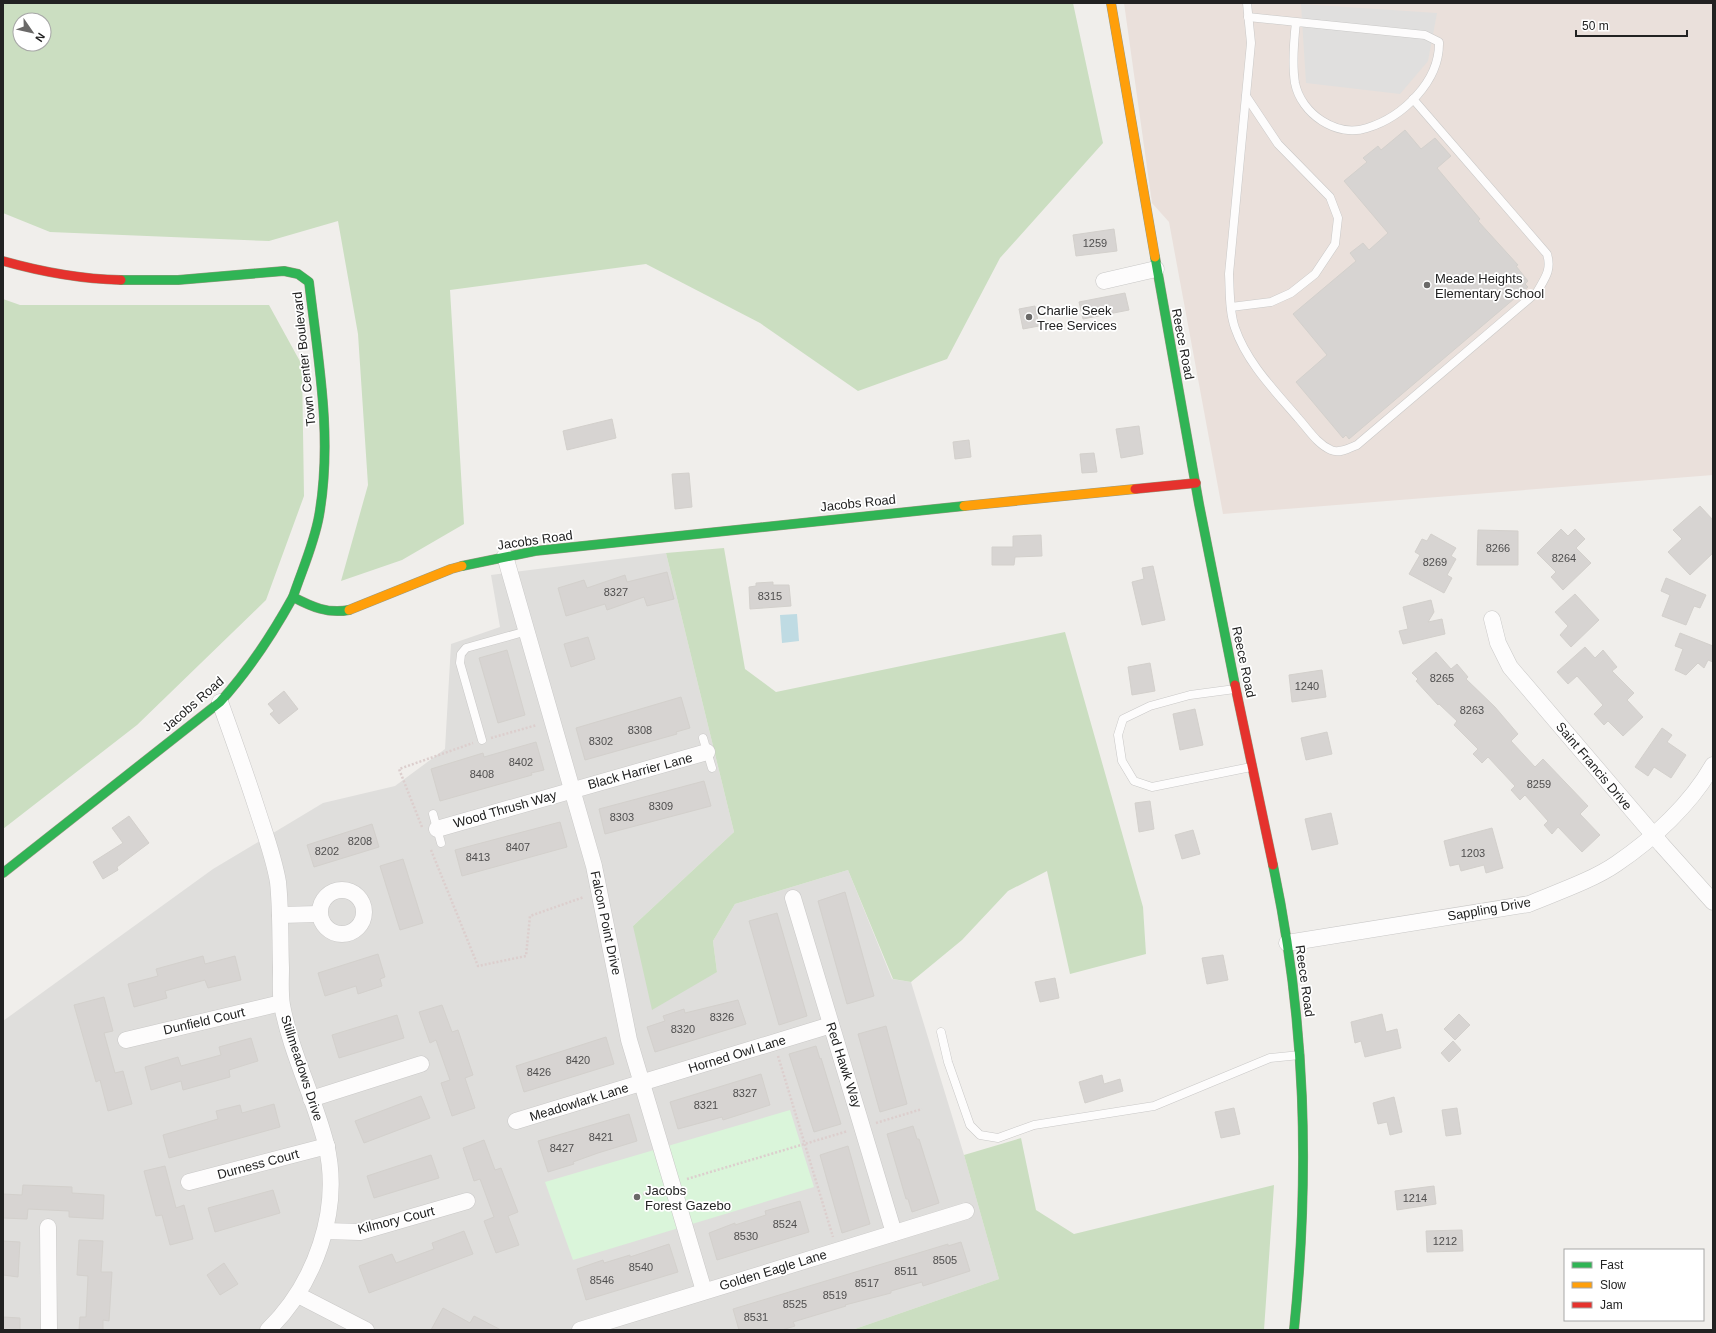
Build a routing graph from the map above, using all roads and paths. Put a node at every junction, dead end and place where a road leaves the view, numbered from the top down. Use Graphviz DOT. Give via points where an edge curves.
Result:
graph roads {
  1 [pos="1111,3"];
  2 [pos="1247,3"];
  3 [pos="1248,17"];
  4 [pos="1296,22"];
  5 [pos="1246,96"];
  6 [pos="1412,100"];
  7 [pos="3,261"];
  8 [pos="1156,269"];
  9 [pos="1104,281"];
  10 [pos="1231,307"];
  11 [pos="1196,483"];
  12 [pos="505,556"];
  13 [pos="293,597"];
  14 [pos="1492,619"];
  15 [pos="527,631"];
  16 [pos="1236,688"];
  17 [pos="220,702"];
  18 [pos="537,725"];
  19 [pos="482,740"];
  20 [pos="705,745"];
  21 [pos="1713,765"];
  22 [pos="1252,767"];
  23 [pos="712,768"];
  24 [pos="573,789"];
  25 [pos="434,830"];
  26 [pos="1653,835"];
  27 [pos="431,849"];
  28 [pos="3,873"];
  29 [pos="584,898"];
  30 [pos="793,898"];
  31 [pos="1713,902"];
  32 [pos="320,914"];
  33 [pos="280,915"];
  34 [pos="1287,943"];
  35 [pos="281,1003"];
  36 [pos="831,1025"];
  37 [pos="941,1032"];
  38 [pos="126,1040"];
  39 [pos="777,1052"];
  40 [pos="1301,1055"];
  41 [pos="421,1064"];
  42 [pos="642,1083"];
  43 [pos="311,1099"];
  44 [pos="922,1109"];
  45 [pos="516,1121"];
  46 [pos="870,1125"];
  47 [pos="849,1131"];
  48 [pos="805,1144"];
  49 [pos="327,1146"];
  50 [pos="688,1179"];
  51 [pos="189,1182"];
  52 [pos="658,1190"];
  53 [pos="643,1194"];
  54 [pos="467,1201"];
  55 [pos="966,1211"];
  56 [pos="48,1227"];
  57 [pos="325,1231"];
  58 [pos="894,1233"];
  59 [pos="834,1243"];
  60 [pos="704,1291"];
  61 [pos="298,1295"];
  62 [pos="49,1330"];
  63 [pos="268,1330"];
  64 [pos="366,1330"];
  65 [pos="580,1330"];
  66 [pos="1294,1330"];
  1 -- 8 [label="street, Reece Road"];
  2 -- 3 [label="lane"];
  3 -- 4 [label="lane"];
  3 -- 5 [label="lane" via="1251,42"];
  4 -- 6 [label="lane" via="1295,83 1303,104 1319,119 1343,130 1366,128 1390,117"];
  4 -- 6 [label="lane" via="1425,35 1438,42 1439,54 1431,78"];
  5 -- 10 [label="lane" via="1229,274"];
  5 -- 10 [label="lane" via="1278,144 1330,197 1338,218 1335,244 1315,274 1291,293 1271,302"];
  6 -- 10 [label="lane" via="1547,254 1550,264 1537,292 1357,444 1346,450 1332,451 1320,443 1266,381 1248,355 1235,328"];
  7 -- 13 [label="street, Town Center Boulevard" via="65,274 122,281 177,281 284,272 295,272 304,276 309,282 324,417 325,458 316,528"];
  8 -- 9 [label="street"];
  8 -- 11 [label="street, Reece Road"];
  11 -- 12 [label="street, Jacobs Road" via="736,528"];
  11 -- 16 [label="street, Reece Road"];
  12 -- 13 [label="street, Jacobs Road" via="451,569 339,613 322,611"];
  12 -- 15 [label="street, Falcon Point Drive"];
  13 -- 17 [label="street, Jacobs Road" via="265,645"];
  14 -- 26 [label="street, Saint Francis Drive" via="1498,643 1510,667"];
  15 -- 19 [label="lane" via="466,648 461,654 460,663"];
  15 -- 24 [label="street, Falcon Point Drive"];
  16 -- 22 [label="street, Reece Road"];
  16 -- 22 [label="lane" via="1190,695 1150,706 1123,719 1118,735 1122,761 1134,781 1152,787"];
  17 -- 28 [label="street, Jacobs Road"];
  17 -- 33 [label="street, Stillmeadows Drive" via="270,848 277,881"];
  18 -- 19 [label="path"];
  19 -- 25 [label="path" via="399,769"];
  20 -- 23 [label="lane"];
  20 -- 24 [label="street, Black Harrier Lane"];
  21 -- 26 [label="street, Sappling Drive" via="1692,795"];
  22 -- 34 [label="street, Reece Road"];
  24 -- 25 [label="street, Wood Thrush Way"];
  24 -- 42 [label="street, Falcon Point Drive" via="594,866 629,1040"];
  26 -- 31 [label="street, Saint Francis Drive"];
  26 -- 34 [label="street, Sappling Drive" via="1615,865 1530,904"];
  27 -- 29 [label="path" via="478,966 526,956 530,916"];
  30 -- 36 [label="street, Red Hawk Way"];
  32 -- 33 [label="street"];
  33 -- 35 [label="street, Stillmeadows Drive"];
  34 -- 40 [label="street, Reece Road" via="1296,996"];
  35 -- 38 [label="street, Dunfield Court"];
  35 -- 43 [label="street, Stillmeadows Drive" via="290,1040"];
  36 -- 42 [label="street, Horned Owl Lane"];
  36 -- 58 [label="street, Red Hawk Way"];
  37 -- 40 [label="lane" via="948,1062 970,1124 980,1135 998,1138 1034,1125 1154,1106 1270,1058"];
  39 -- 48 [label="path"];
  40 -- 66 [label="street, Reece Road" via="1306,1138 1305,1204"];
  41 -- 43 [label="street"];
  42 -- 45 [label="street, Meadowlark Lane"];
  42 -- 60 [label="street, Falcon Point Drive"];
  43 -- 49 [label="street, Stillmeadows Drive"];
  44 -- 46 [label="path"];
  47 -- 48 [label="path"];
  48 -- 50 [label="path"];
  48 -- 59 [label="path"];
  49 -- 51 [label="street, Durness Court"];
  49 -- 57 [label="street, Stillmeadows Drive" via="330,1175"];
  52 -- 53 [label="path"];
  54 -- 57 [label="street, Kilmory Court" via="360,1232"];
  55 -- 58 [label="street, Golden Eagle Lane"];
  56 -- 62 [label="street"];
  57 -- 61 [label="street, Stillmeadows Drive" via="319,1251"];
  58 -- 60 [label="street, Golden Eagle Lane"];
  60 -- 65 [label="street, Golden Eagle Lane"];
  61 -- 63 [label="street, Stillmeadows Drive"];
  61 -- 64 [label="street"];
}
